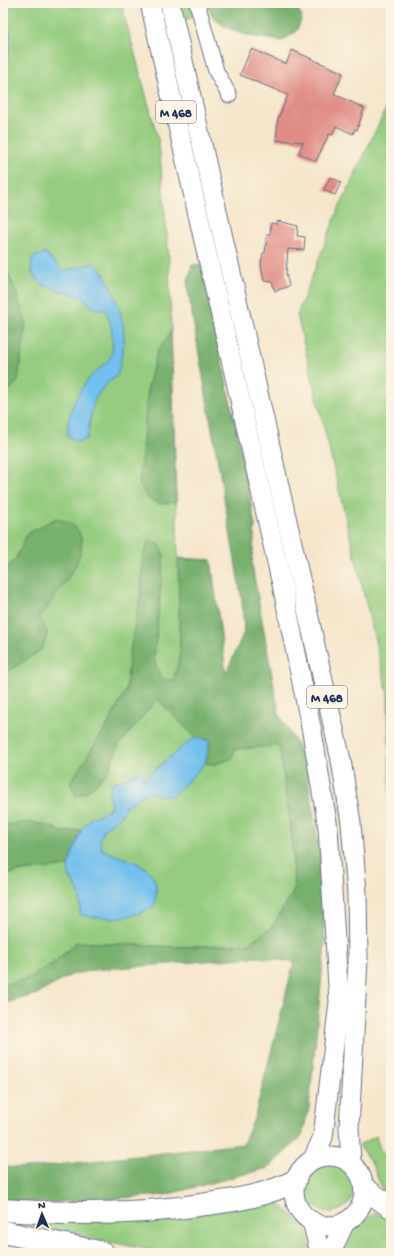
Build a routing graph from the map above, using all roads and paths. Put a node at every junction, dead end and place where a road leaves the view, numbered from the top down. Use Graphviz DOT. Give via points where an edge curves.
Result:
graph roads {
  1 [pos="150,3"];
  2 [pos="170,3"];
  3 [pos="197,3"];
  4 [pos="229,96"];
  5 [pos="313,1159"];
  6 [pos="352,1162"];
  7 [pos="295,1181"];
  8 [pos="365,1189"];
  9 [pos="391,1207"];
  10 [pos="3,1210"];
  11 [pos="312,1222"];
  12 [pos="345,1222"];
  13 [pos="3,1232"];
  14 [pos="103,1253"];
  15 [pos="320,1253"];
  16 [pos="333,1253"];
  1 -- 5 [label="main road, M 468" via="284,596 312,732 328,828 339,1002 323,1137"];
  2 -- 6 [label="main road, M 468" via="341,760 352,823 358,959 349,1129"];
  3 -- 4 [label="street" via="216,71"];
  5 -- 6 [label="main road" via="326,1155"];
  5 -- 7 [label="main road" via="302,1168"];
  6 -- 8 [label="main road" via="359,1170"];
  7 -- 10 [label="highway" via="261,1194 172,1210 80,1214"];
  7 -- 11 [label="main road" via="294,1197 305,1217"];
  8 -- 9 [label="highway"];
  8 -- 12 [label="main road" via="360,1208"];
  11 -- 12 [label="main road" via="334,1226"];
  11 -- 15 [label="main road"];
  12 -- 16 [label="main road"];
  13 -- 14 [label="highway"];
}
